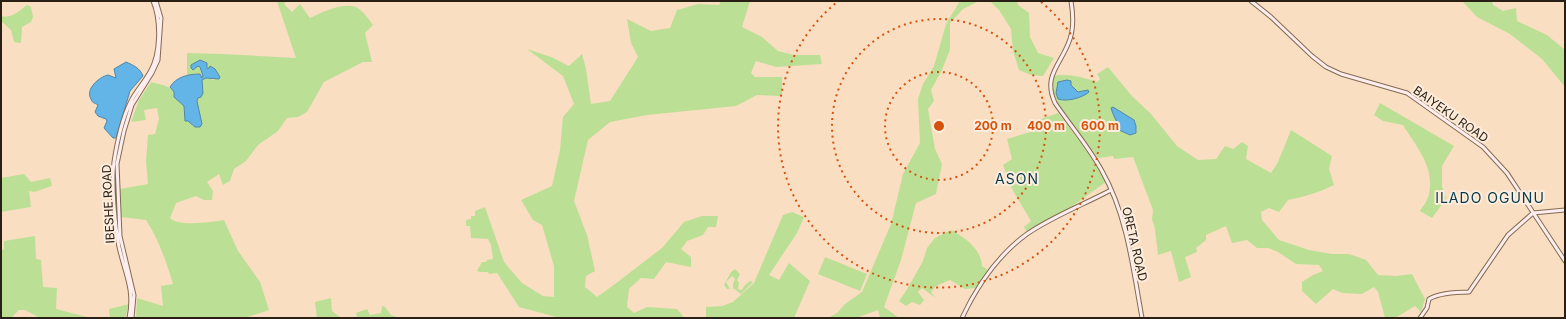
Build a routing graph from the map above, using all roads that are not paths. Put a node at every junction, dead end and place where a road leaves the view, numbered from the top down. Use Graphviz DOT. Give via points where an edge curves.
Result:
graph roads {
  1 [pos="155,1"];
  2 [pos="1072,1"];
  3 [pos="1251,1"];
  4 [pos="1110,188"];
  5 [pos="1565,210"];
  6 [pos="1533,213"];
  7 [pos="1565,262"];
  8 [pos="130,318"];
  9 [pos="962,318"];
  10 [pos="1142,318"];
  11 [pos="1420,318"];
  1 -- 8 [label="main road, IBESHE ROAD" via="159,21 154,63 128,107 114,163 116,229 132,295"];
  2 -- 4 [label="main road, ORETA ROAD" via="1073,23 1070,39 1051,78 1050,94 1091,152"];
  3 -- 6 [label="main road, BAIYEKU ROAD" via="1326,66 1342,74 1403,91 1477,142 1503,168"];
  4 -- 9 [label="main road" via="1026,235 999,259 975,293"];
  4 -- 10 [label="main road, ORETA ROAD" via="1126,234"];
  5 -- 6 [label="main road"];
  6 -- 7 [label="main road, BAIYEKU ROAD"];
  6 -- 11 [label="main road" via="1508,235 1469,292 1429,299 1427,308"];
}
